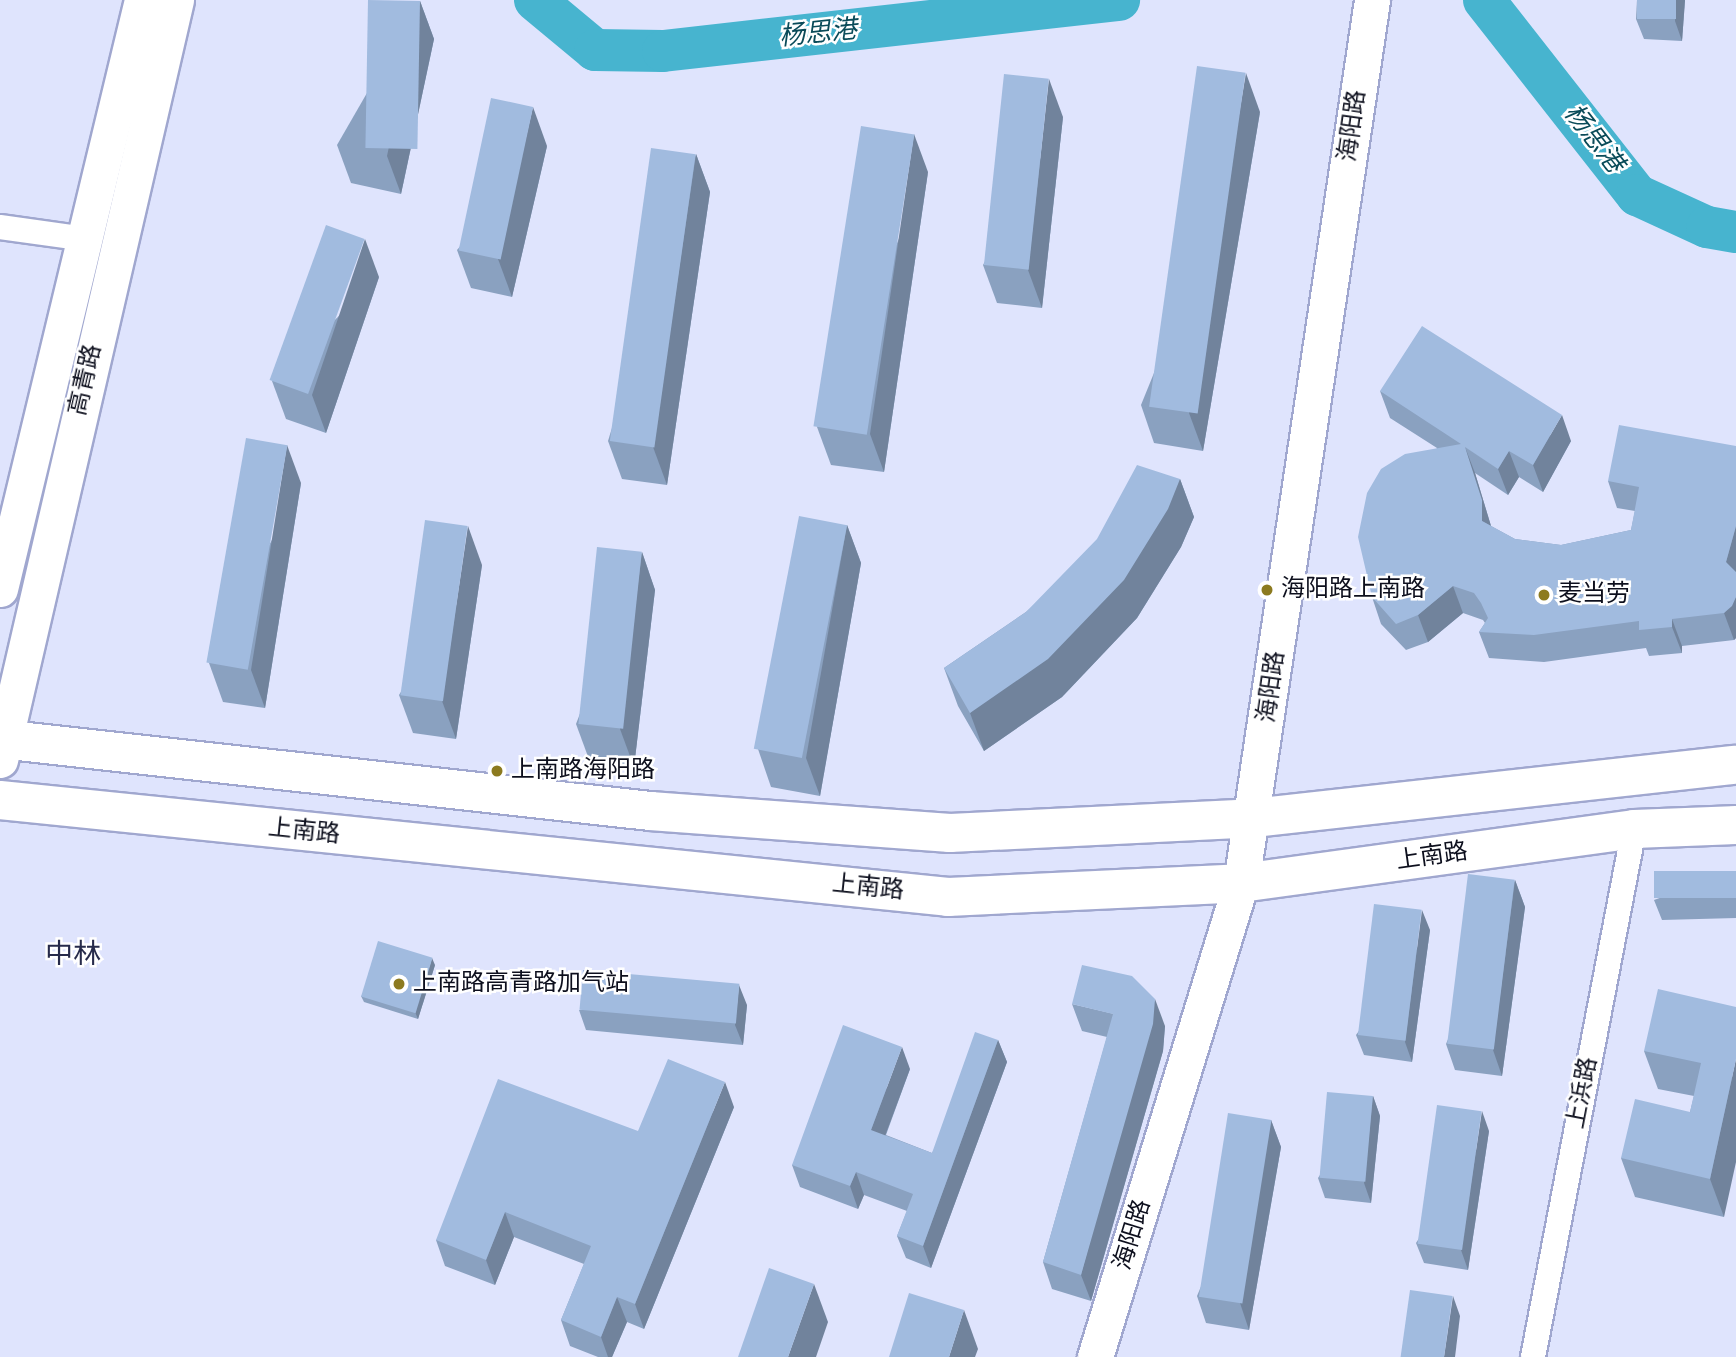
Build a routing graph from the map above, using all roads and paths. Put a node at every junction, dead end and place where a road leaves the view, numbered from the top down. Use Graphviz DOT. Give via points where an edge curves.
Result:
graph roads {
  1 [pos="142,0"];
  2 [pos="176,0"];
  3 [pos="1371,4"];
  4 [pos="0,228"];
  5 [pos="85,239"];
  6 [pos="0,589"];
  7 [pos="2,746"];
  8 [pos="1736,765"];
  9 [pos="0,800"];
  10 [pos="1253,818"];
  11 [pos="1736,825"];
  12 [pos="1634,829"];
  13 [pos="1241,883"];
  14 [pos="1096,1357"];
  15 [pos="1533,1357"];
  1 -- 5 [label="street, 高青路"];
  2 -- 7 [label="street, 高青路"];
  3 -- 10 [label="street, 海阳路"];
  4 -- 5 [label="street"];
  5 -- 6 [label="street, 高青路"];
  7 -- 10 [label="main road" via="650,811 950,833"];
  8 -- 10 [label="main road"];
  9 -- 13 [label="main road, 上南路" via="948,897"];
  10 -- 13 [label="street, 海阳路"];
  11 -- 12 [label="main road, 上南路"];
  12 -- 13 [label="main road, 上南路"];
  12 -- 15 [label="street, 上浜路"];
  13 -- 14 [label="street, 海阳路"];
}
